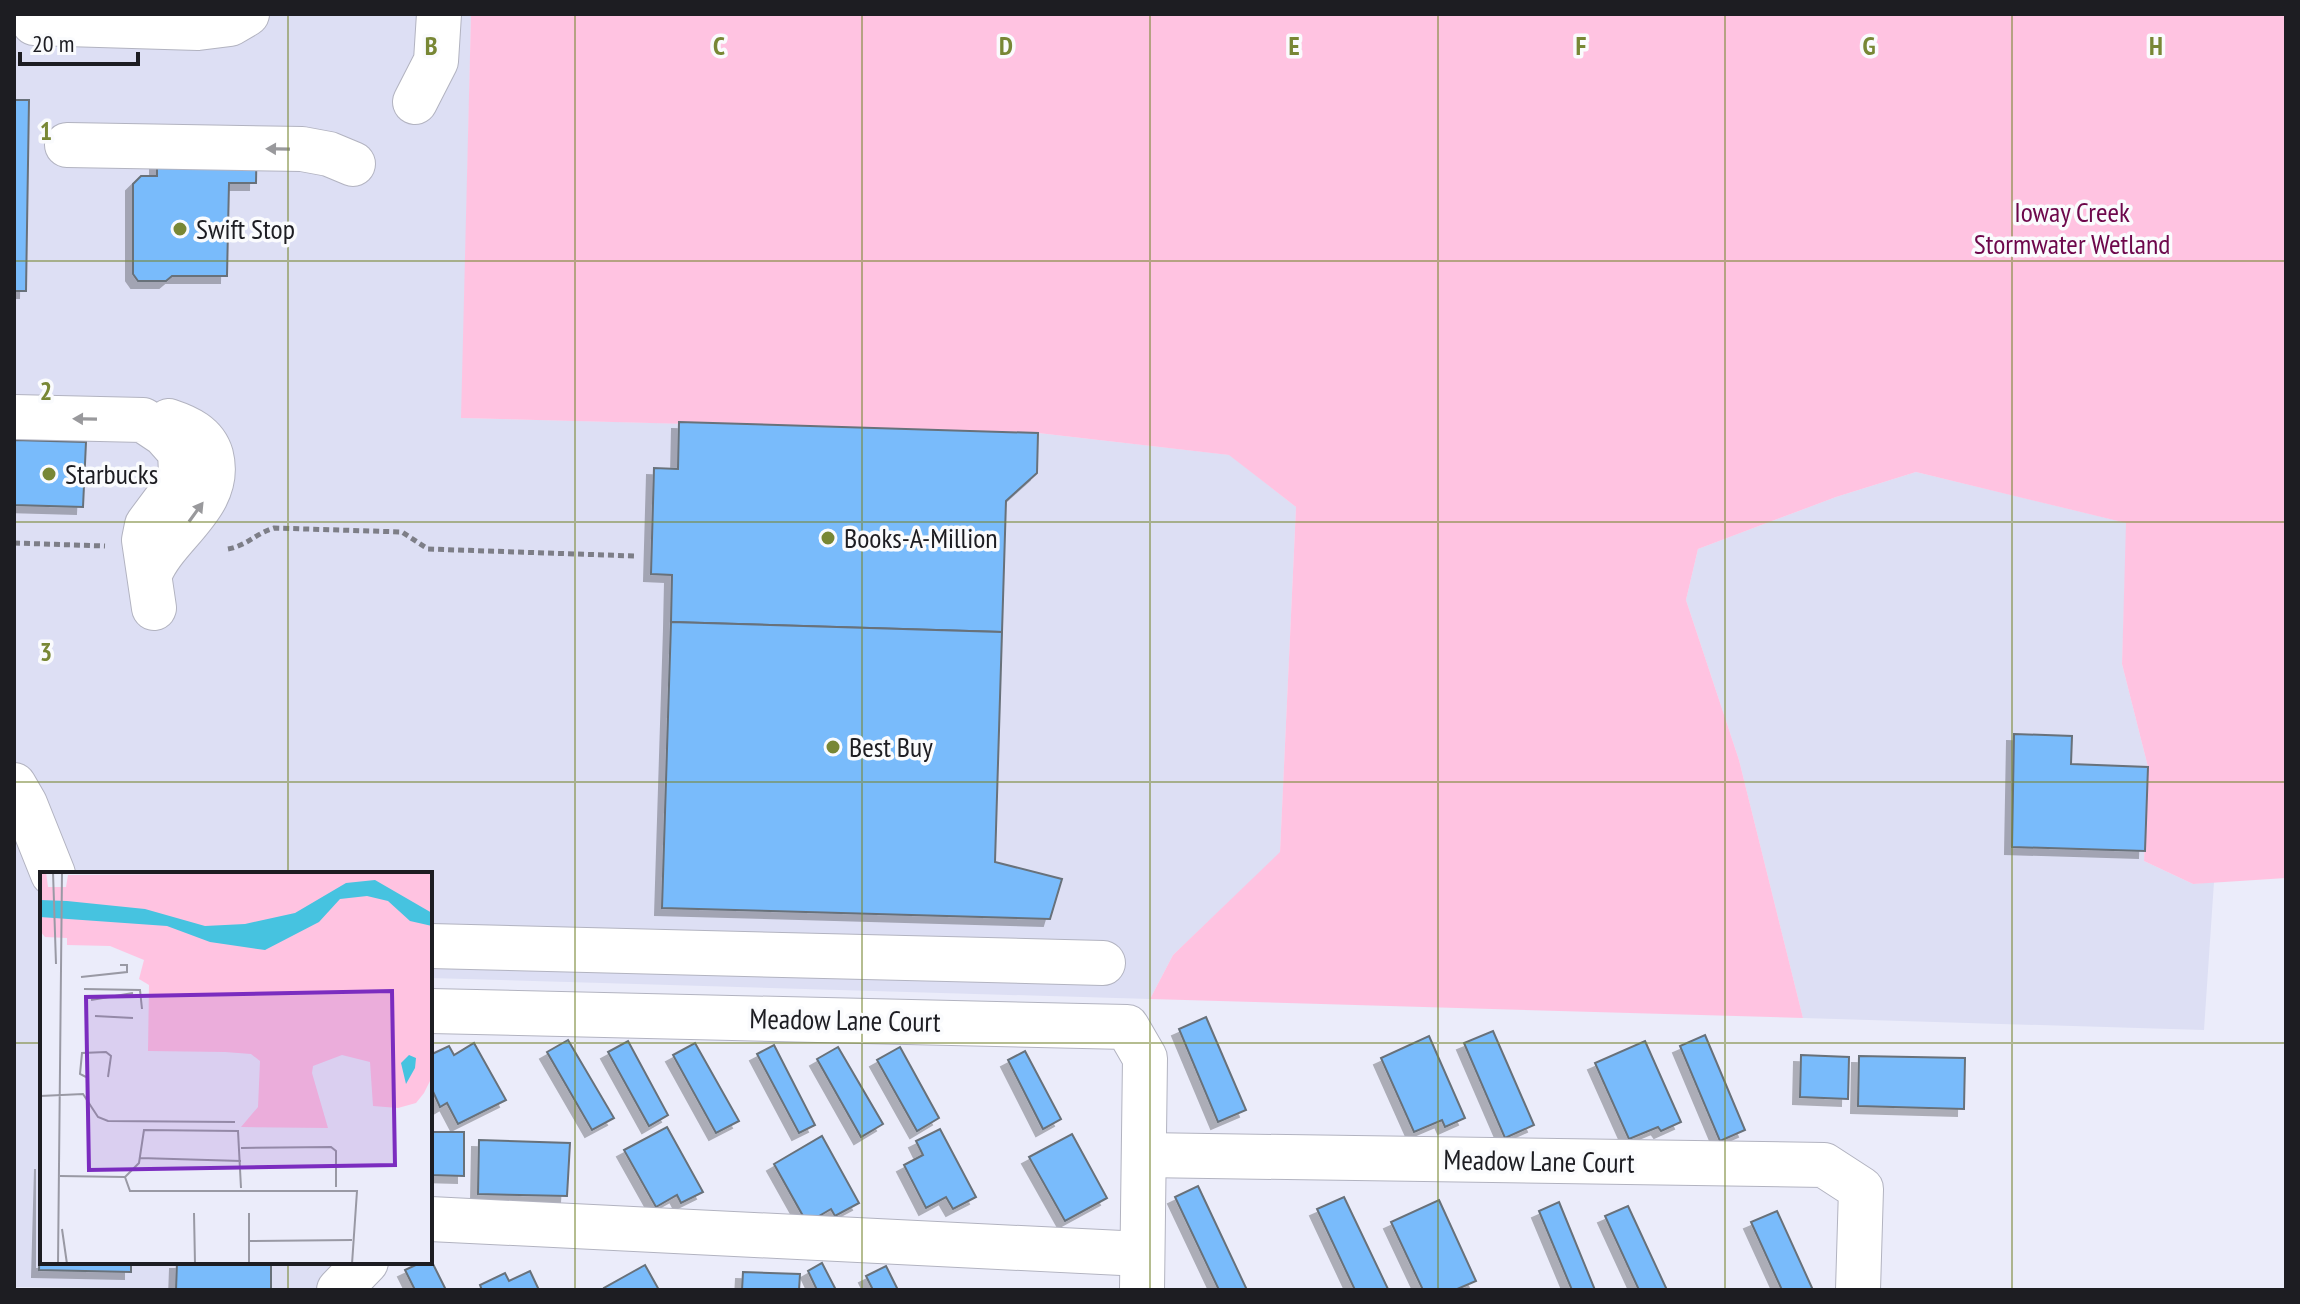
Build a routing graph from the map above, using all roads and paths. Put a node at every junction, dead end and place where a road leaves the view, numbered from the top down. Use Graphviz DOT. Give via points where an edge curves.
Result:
graph roads {
  1 [pos="247,14"];
  2 [pos="439,14"];
  3 [pos="34,23"];
  4 [pos="415,102"];
  5 [pos="67,145"];
  6 [pos="353,164"];
  7 [pos="14,417"];
  8 [pos="14,543"];
  9 [pos="115,546"];
  10 [pos="228,549"];
  11 [pos="635,556"];
  12 [pos="152,591"];
  13 [pos="14,785"];
  14 [pos="52,872"];
  15 [pos="432,946"];
  16 [pos="1103,963"];
  17 [pos="432,1011"];
  18 [pos="1144,1155"];
  19 [pos="432,1219"];
  20 [pos="364,1264"];
  21 [pos="1142,1272"];
  22 [pos="1858,1273"];
  23 [pos="339,1290"];
  1 -- 3 [label="street" via="230,24 198,28"];
  2 -- 4 [label="street" via="436,61"];
  6 -- 5 [label="street, one-way" via="302,149"];
  12 -- 7 [label="street, one-way" via="144,540 147,525 181,473 180,452 143,420"];
  8 -- 9 [label="path"];
  10 -- 11 [label="path" via="274,528 402,532 428,549"];
  13 -- 14 [label="street"];
  15 -- 16 [label="street"];
  17 -- 18 [label="street, Meadow Lane Court" via="1127,1027 1145,1058"];
  18 -- 21 [label="street, Meadow Lane Court"];
  18 -- 22 [label="street, Meadow Lane Court" via="1824,1165 1861,1189"];
  19 -- 21 [label="street, Meadow Lane Court"];
  20 -- 23 [label="street"];
}
